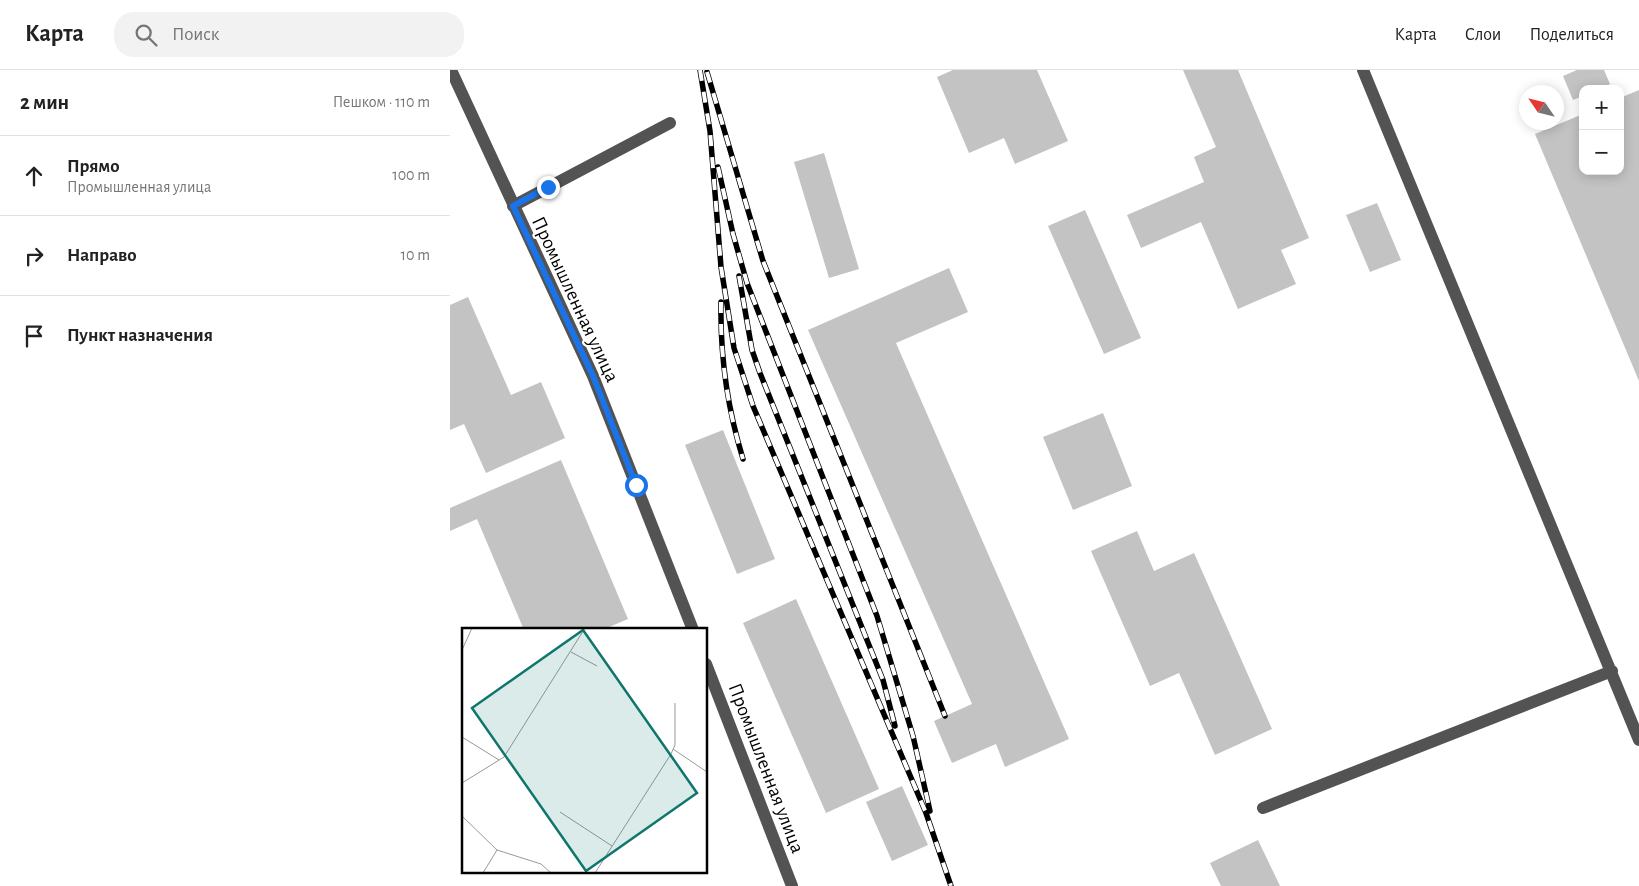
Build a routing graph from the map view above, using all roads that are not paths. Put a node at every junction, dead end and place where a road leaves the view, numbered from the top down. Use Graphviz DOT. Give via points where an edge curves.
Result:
graph roads {
  1 [pos="451,70"];
  2 [pos="1363,70"];
  3 [pos="670,123"];
  4 [pos="513,206"];
  5 [pos="691,628"];
  6 [pos="708,669"];
  7 [pos="1612,671"];
  8 [pos="1639,740"];
  9 [pos="1262,808"];
  10 [pos="792,886"];
  1 -- 4 [label="street, Промышленная улица"];
  2 -- 7 [label="street"];
  3 -- 4 [label="street"];
  4 -- 5 [label="street, Промышленная улица" via="593,376"];
  6 -- 10 [label="street, Промышленная улица"];
  7 -- 8 [label="street"];
  7 -- 9 [label="street"];
}
